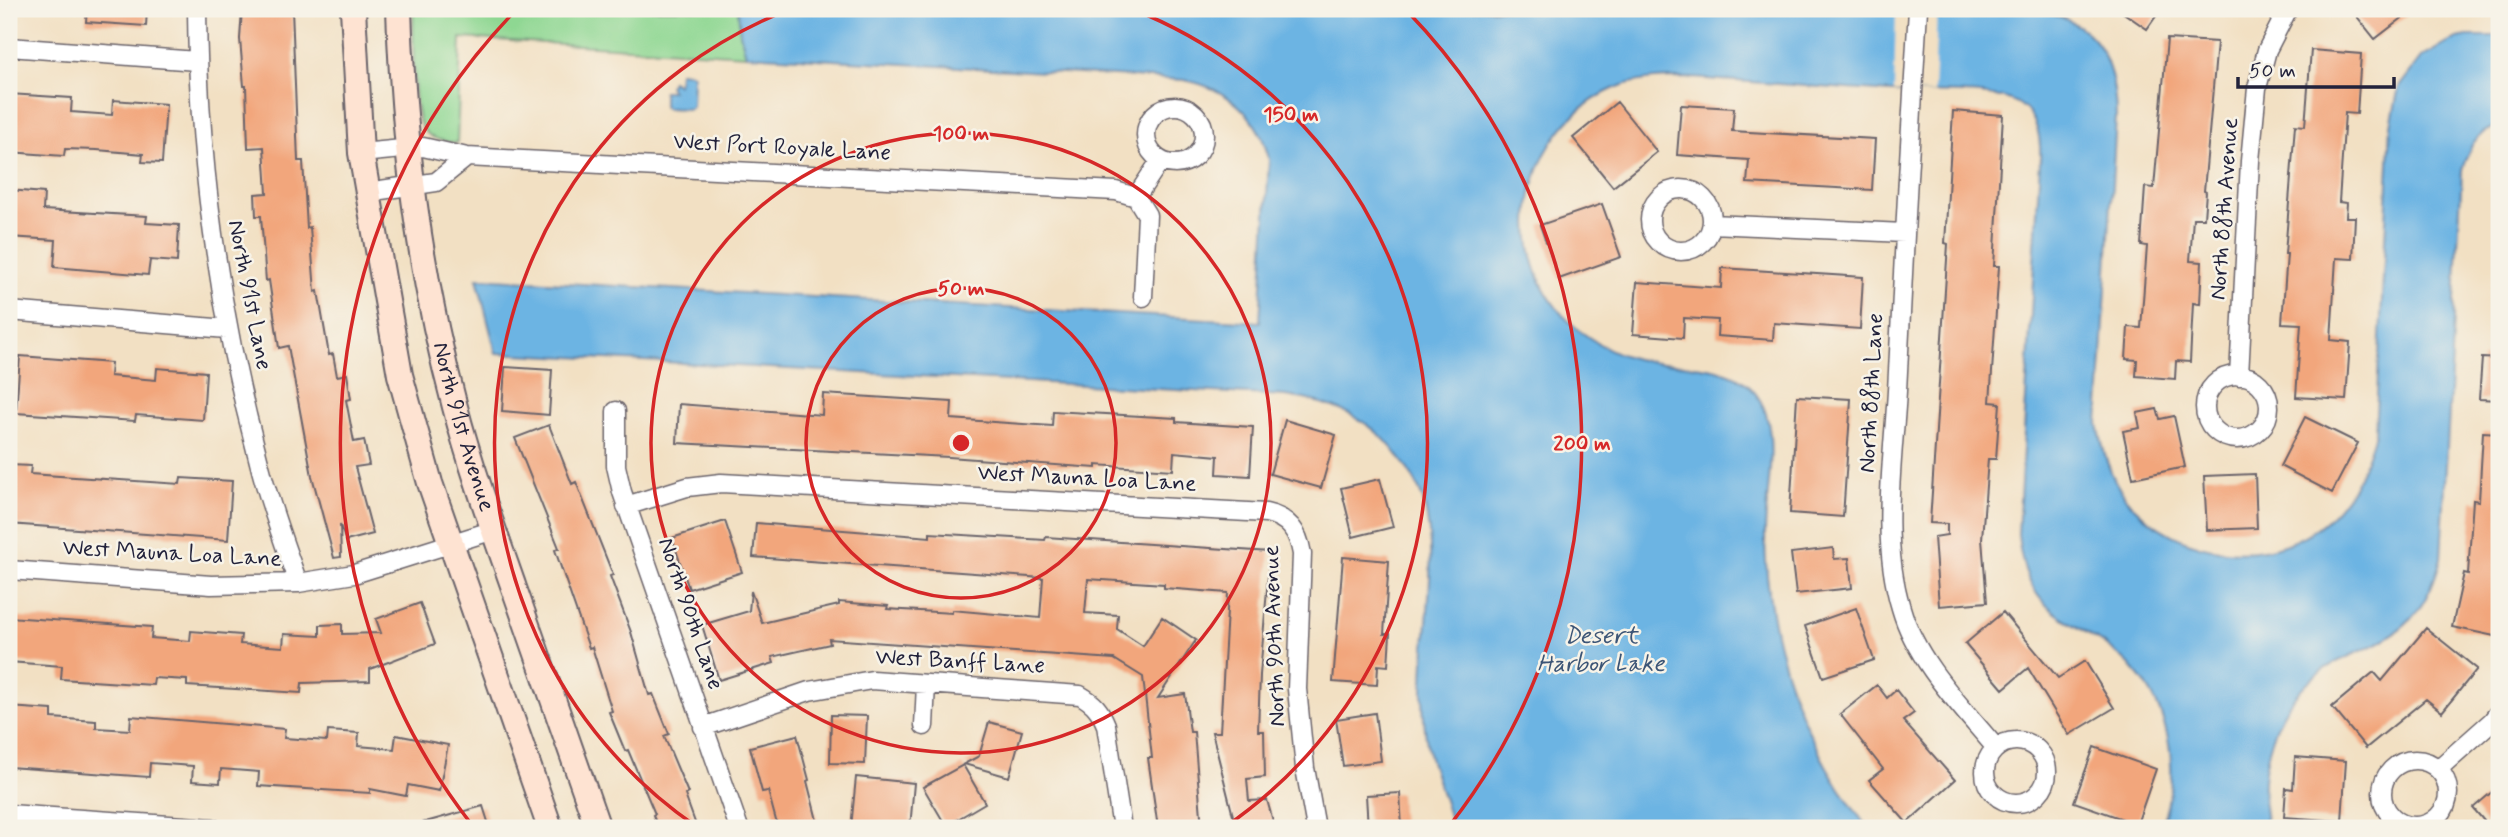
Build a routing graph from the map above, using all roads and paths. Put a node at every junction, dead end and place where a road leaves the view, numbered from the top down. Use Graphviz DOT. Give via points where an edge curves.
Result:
graph roads {
  1 [pos="197,9"];
  2 [pos="353,9"];
  3 [pos="398,9"];
  4 [pos="1918,9"];
  5 [pos="2288,9"];
  6 [pos="9,47"];
  7 [pos="197,61"];
  8 [pos="407,147"];
  9 [pos="361,153"];
  10 [pos="467,157"];
  11 [pos="1160,160"];
  12 [pos="411,186"];
  13 [pos="368,192"];
  14 [pos="1136,197"];
  15 [pos="1712,224"];
  16 [pos="1904,233"];
  17 [pos="1143,297"];
  18 [pos="9,311"];
  19 [pos="227,329"];
  20 [pos="2239,376"];
  21 [pos="616,411"];
  22 [pos="626,506"];
  23 [pos="1292,526"];
  24 [pos="494,530"];
  25 [pos="451,544"];
  26 [pos="9,570"];
  27 [pos="298,583"];
  28 [pos="926,684"];
  29 [pos="2499,712"];
  30 [pos="924,726"];
  31 [pos="704,727"];
  32 [pos="1996,748"];
  33 [pos="2438,769"];
  34 [pos="9,814"];
  35 [pos="213,828"];
  36 [pos="550,828"];
  37 [pos="598,828"];
  38 [pos="739,828"];
  39 [pos="1122,828"];
  40 [pos="1316,828"];
  1 -- 7 [label="street, North 91st Lane"];
  2 -- 9 [label="main road, North 91st Avenue"];
  3 -- 8 [label="main road, North 91st Avenue"];
  4 -- 16 [label="street, North 88th Lane"];
  5 -- 20 [label="street, North 88th Avenue" via="2267,50 2257,89"];
  6 -- 7 [label="street"];
  7 -- 19 [label="street, North 91st Lane" via="208,210"];
  8 -- 9 [label="street, West Port Royale Lane"];
  8 -- 10 [label="street, West Port Royale Lane"];
  8 -- 12 [label="main road, North 91st Avenue"];
  9 -- 13 [label="main road, North 91st Avenue"];
  10 -- 12 [label="street" via="436,182"];
  10 -- 14 [label="street, West Port Royale Lane" via="1116,191"];
  11 -- 14 [label="street"];
  12 -- 13 [label="street"];
  12 -- 24 [label="main road, North 91st Avenue" via="437,335"];
  13 -- 25 [label="main road, North 91st Avenue" via="400,374"];
  14 -- 17 [label="street" via="1147,215"];
  15 -- 16 [label="street"];
  16 -- 32 [label="street, North 88th Lane" via="1889,553 1894,581 1901,610 1929,663"];
  18 -- 19 [label="street"];
  19 -- 27 [label="street, North 91st Lane" via="259,463"];
  21 -- 22 [label="street, North 90th Lane" via="616,466"];
  22 -- 23 [label="street, West Mauna Loa Lane" via="687,487 721,483 1266,513"];
  22 -- 31 [label="street, North 90th Lane"];
  23 -- 40 [label="street, North 90th Avenue" via="1302,554 1297,689"];
  24 -- 25 [label="street, West Mauna Loa Lane"];
  24 -- 37 [label="main road, North 91st Avenue"];
  25 -- 27 [label="street, West Mauna Loa Lane" via="354,574"];
  25 -- 36 [label="main road, North 91st Avenue"];
  26 -- 27 [label="street, West Mauna Loa Lane" via="211,585"];
  28 -- 30 [label="street"];
  28 -- 31 [label="street, West Banff Lane" via="872,680 809,691"];
  28 -- 39 [label="street, West Banff Lane" via="1066,692 1093,702 1106,725"];
  29 -- 33 [label="street"];
  31 -- 38 [label="street, North 90th Lane"];
  34 -- 35 [label="street"];
}
